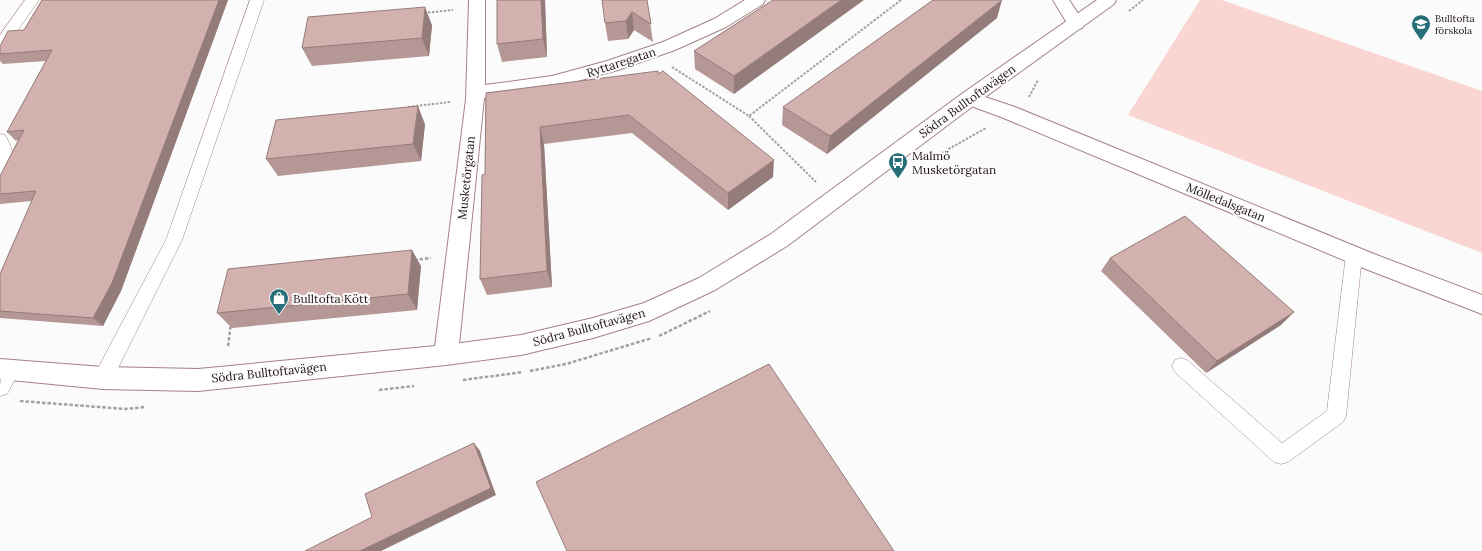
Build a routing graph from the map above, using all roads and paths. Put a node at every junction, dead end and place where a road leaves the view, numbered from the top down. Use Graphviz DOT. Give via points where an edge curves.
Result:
graph roads {
  1 [pos="32,0"];
  2 [pos="257,0"];
  3 [pos="757,0"];
  4 [pos="901,0"];
  5 [pos="1061,0"];
  6 [pos="1108,0"];
  7 [pos="477,3"];
  8 [pos="420,14"];
  9 [pos="1076,24"];
  10 [pos="0,45"];
  11 [pos="650,53"];
  12 [pos="475,96"];
  13 [pos="970,98"];
  14 [pos="404,108"];
  15 [pos="749,116"];
  16 [pos="0,139"];
  17 [pos="0,180"];
  18 [pos="834,200"];
  19 [pos="457,255"];
  20 [pos="1354,255"];
  21 [pos="409,260"];
  22 [pos="1482,305"];
  23 [pos="232,316"];
  24 [pos="228,346"];
  25 [pos="446,355"];
  26 [pos="1181,366"];
  27 [pos="4,376"];
  28 [pos="103,378"];
  1 -- 10 [label="lane"];
  2 -- 28 [label="lane" via="174,240"];
  3 -- 11 [label="street, Ryttaregatan" via="720,23"];
  4 -- 15 [label="path"];
  5 -- 9 [label="street"];
  6 -- 9 [label="street, Södra Bulltoftavägen"];
  7 -- 8 [label="path"];
  7 -- 12 [label="street, Musketörgatan"];
  9 -- 13 [label="street, Södra Bulltoftavägen"];
  11 -- 12 [label="street, Ryttaregatan" via="552,82"];
  11 -- 15 [label="path"];
  12 -- 14 [label="path"];
  12 -- 19 [label="street, Musketörgatan"];
  13 -- 18 [label="street, Södra Bulltoftavägen"];
  13 -- 20 [label="street, Mölledalsgatan"];
  15 -- 18 [label="path"];
  16 -- 17 [label="lane" via="7,160"];
  18 -- 25 [label="street, Södra Bulltoftavägen" via="772,244 707,284 649,311 593,328 521,345"];
  19 -- 21 [label="path"];
  19 -- 25 [label="street, Musketörgatan"];
  20 -- 22 [label="street, Mölledalsgatan"];
  20 -- 26 [label="lane" via="1336,416 1280,455"];
  23 -- 24 [label="path"];
  25 -- 28 [label="street, Södra Bulltoftavägen" via="198,380"];
  27 -- 28 [label="street, Södra Bulltoftavägen"];
}
